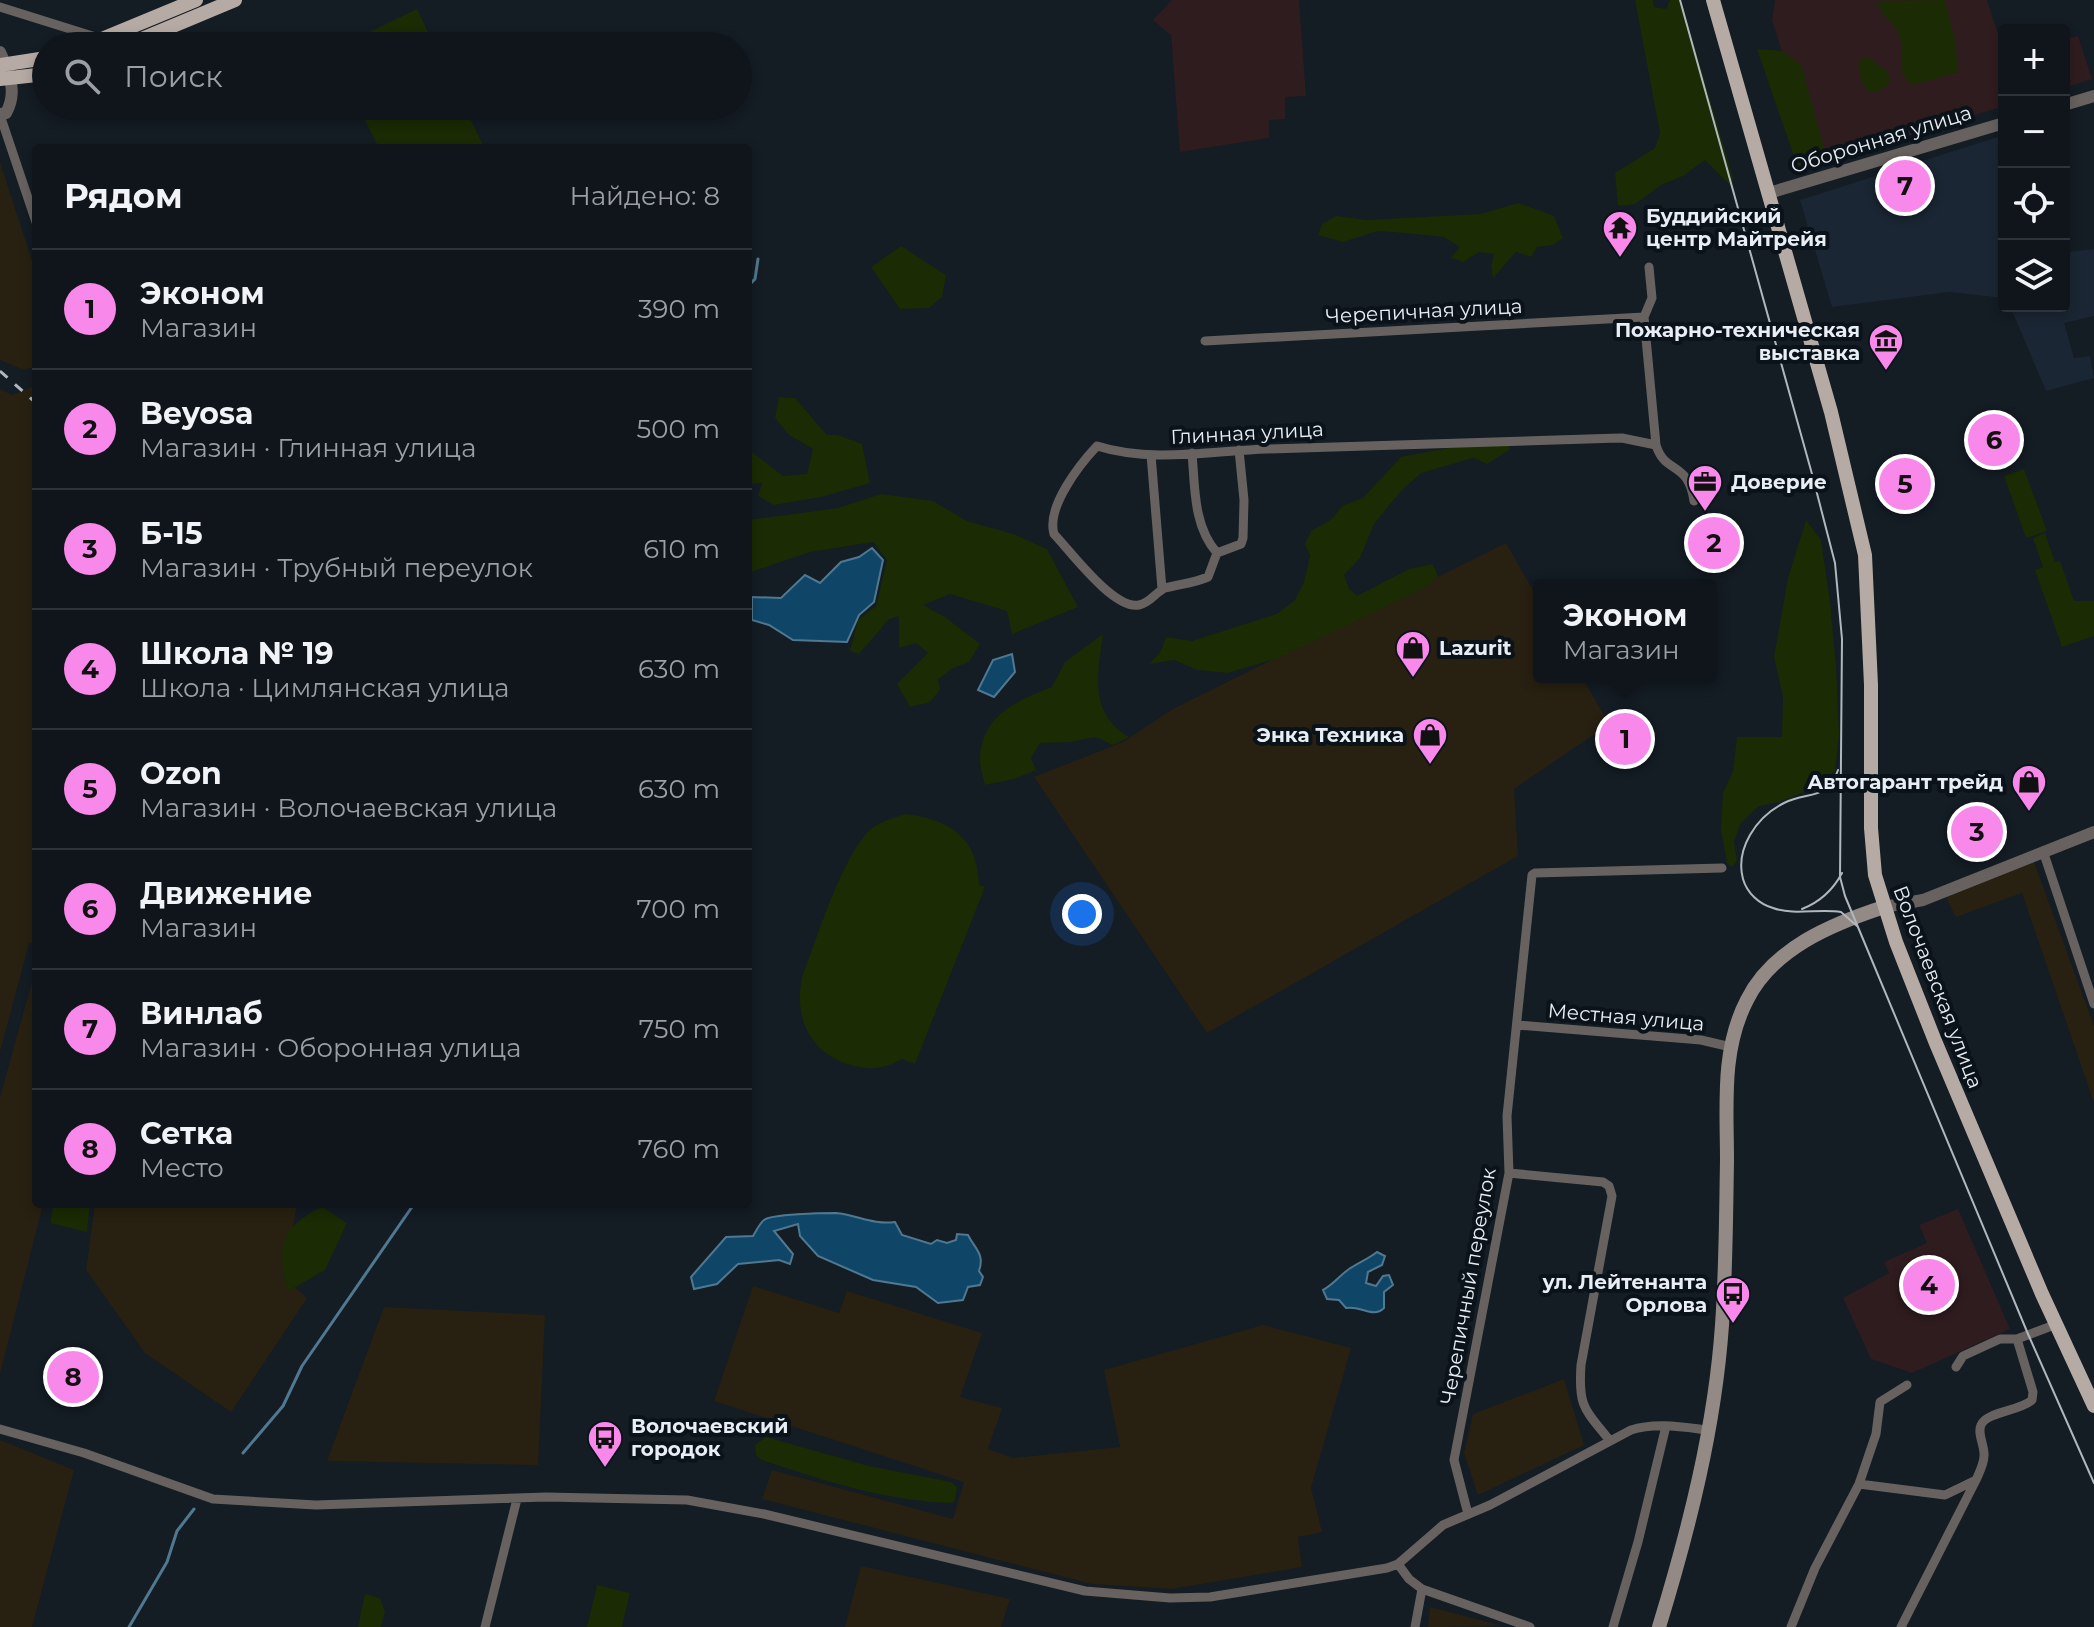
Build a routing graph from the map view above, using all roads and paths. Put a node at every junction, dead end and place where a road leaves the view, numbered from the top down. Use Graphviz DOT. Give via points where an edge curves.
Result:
graph roads {
  1 [pos="196,0"];
  2 [pos="235,0"];
  3 [pos="1713,0"];
  4 [pos="0,7"];
  5 [pos="80,32"];
  6 [pos="119,32"];
  7 [pos="158,32"];
  8 [pos="32,61"];
  9 [pos="3,68"];
  10 [pos="32,72"];
  11 [pos="2094,96"];
  12 [pos="2070,103"];
  13 [pos="0,115"];
  14 [pos="1998,125"];
  15 [pos="1769,193"];
  16 [pos="32,210"];
  17 [pos="1649,267"];
  18 [pos="1644,317"];
  19 [pos="1205,341"];
  20 [pos="1656,445"];
  21 [pos="1239,450"];
  22 [pos="1192,453"];
  23 [pos="1151,455"];
  24 [pos="1694,501"];
  25 [pos="1222,550"];
  26 [pos="1162,589"];
  27 [pos="2094,832"];
  28 [pos="2043,851"];
  29 [pos="1722,868"];
  30 [pos="1884,907"];
  31 [pos="2094,1004"];
  32 [pos="1517,1025"];
  33 [pos="1731,1047"];
  34 [pos="1509,1173"];
  35 [pos="2057,1324"];
  36 [pos="2017,1339"];
  37 [pos="1956,1367"];
  38 [pos="1907,1385"];
  39 [pos="2094,1406"];
  40 [pos="1666,1426"];
  41 [pos="0,1429"];
  42 [pos="1708,1430"];
  43 [pos="1610,1441"];
  44 [pos="1976,1480"];
  45 [pos="1859,1484"];
  46 [pos="517,1499"];
  47 [pos="1468,1514"];
  48 [pos="1398,1564"];
  49 [pos="1422,1589"];
  50 [pos="485,1627"];
  51 [pos="1415,1627"];
  52 [pos="1530,1627"];
  53 [pos="1613,1627"];
  54 [pos="1659,1627"];
  55 [pos="1791,1627"];
  56 [pos="1901,1627"];
  1 -- 6 [label="main road"];
  2 -- 7 [label="main road"];
  3 -- 15 [label="main road, Волочаевская улица"];
  4 -- 5 [label="street"];
  8 -- 9 [label="main road"];
  9 -- 10 [label="main road"];
  9 -- 13 [label="street" via="11,103"];
  11 -- 12 [label="street"];
  13 -- 16 [label="street"];
  14 -- 15 [label="street, Оборонная улица"];
  15 -- 30 [label="main road, Волочаевская улица" via="1865,555 1871,828"];
  17 -- 18 [label="street" via="1652,298"];
  18 -- 19 [label="street, Черепичная улица"];
  18 -- 20 [label="street"];
  20 -- 21 [label="street, Глинная улица" via="1622,438"];
  20 -- 24 [label="street" via="1659,455 1691,484"];
  21 -- 22 [label="street, Глинная улица"];
  21 -- 25 [label="street" via="1243,538 1241,544"];
  22 -- 23 [label="street, Глинная улица"];
  22 -- 25 [label="street" via="1197,509 1209,544"];
  23 -- 26 [label="street"];
  23 -- 26 [label="street, Глинная улица" via="1097,446 1076,468 1052,527 1113,597 1140,605"];
  25 -- 26 [label="street, Глинная улица" via="1208,577"];
  27 -- 28 [label="street"];
  28 -- 30 [label="street" via="1916,902"];
  28 -- 31 [label="street"];
  29 -- 32 [label="street, Черепичный переулок" via="1535,873 1530,881"];
  30 -- 33 [label="main road" via="1826,930 1779,959 1749,996"];
  30 -- 35 [label="main road, Волочаевская улица" via="1935,1041"];
  32 -- 33 [label="street, Местная улица"];
  32 -- 34 [label="street, Черепичный переулок" via="1507,1116"];
  33 -- 42 [label="main road" via="1723,1322"];
  34 -- 43 [label="street" via="1609,1186 1612,1196 1581,1365 1580,1399"];
  34 -- 47 [label="street, Черепичный переулок" via="1454,1460"];
  35 -- 36 [label="street"];
  35 -- 39 [label="main road, Волочаевская улица"];
  36 -- 37 [label="street" via="2000,1339 1963,1356"];
  36 -- 44 [label="street" via="2033,1396 2026,1405 1984,1420 1980,1429 1985,1458"];
  38 -- 45 [label="street" via="1880,1402 1876,1434"];
  40 -- 42 [label="street"];
  40 -- 43 [label="street" via="1643,1426"];
  40 -- 53 [label="street"];
  41 -- 46 [label="street" via="220,1500 316,1505"];
  42 -- 54 [label="main road"];
  43 -- 47 [label="street"];
  44 -- 45 [label="street" via="1945,1495"];
  44 -- 56 [label="street"];
  45 -- 55 [label="street"];
  46 -- 48 [label="street" via="687,1500 1085,1591 1170,1598 1210,1597"];
  46 -- 50 [label="street"];
  47 -- 48 [label="street" via="1443,1525"];
  48 -- 49 [label="street"];
  49 -- 51 [label="street"];
  49 -- 52 [label="street"];
}
